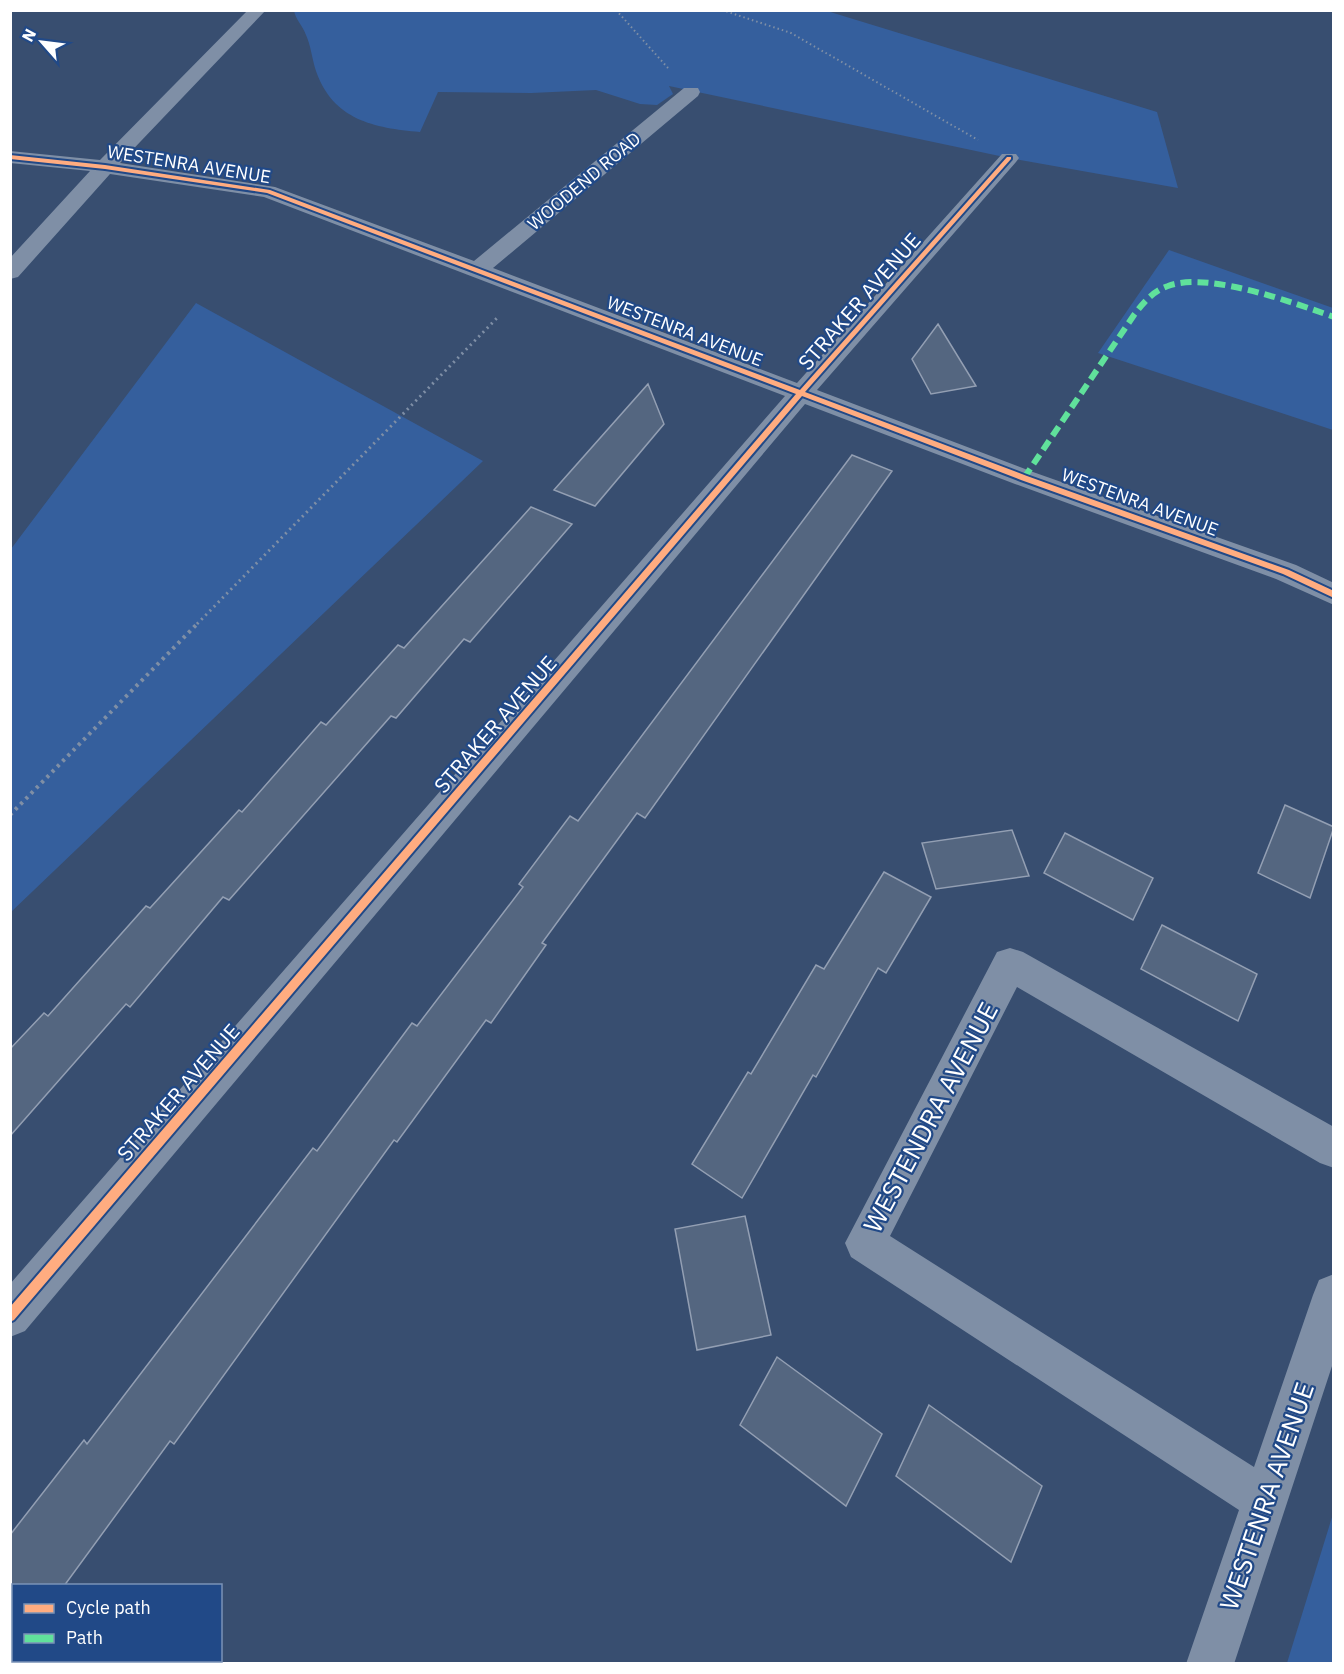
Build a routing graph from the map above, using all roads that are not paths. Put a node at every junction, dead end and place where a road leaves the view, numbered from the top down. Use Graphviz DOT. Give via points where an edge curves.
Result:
graph roads {
  1 [pos="258,10"];
  2 [pos="690,92"];
  3 [pos="10,157"];
  4 [pos="1009,158"];
  5 [pos="105,167"];
  6 [pos="477,270"];
  7 [pos="10,272"];
  8 [pos="802,392"];
  9 [pos="1334,595"];
  10 [pos="1334,1149"];
  11 [pos="1334,1295"];
  12 [pos="10,1316"];
  13 [pos="1264,1500"];
  14 [pos="1210,1664"];
  1 -- 5 [label="street"];
  2 -- 6 [label="street, WOODEND ROAD"];
  3 -- 5 [label="street, WESTENRA AVENUE"];
  4 -- 8 [label="street, STRAKER AVENUE"];
  5 -- 6 [label="street, WESTENRA AVENUE" via="268,191"];
  5 -- 7 [label="street"];
  6 -- 8 [label="street, WESTENRA AVENUE"];
  8 -- 9 [label="street, WESTENRA AVENUE" via="1286,572"];
  8 -- 12 [label="street, STRAKER AVENUE"];
  10 -- 13 [label="street, WESTENDRA AVENUE" via="1010,964 865,1243"];
  11 -- 13 [label="street, WESTENRA AVENUE"];
  13 -- 14 [label="street, WESTENRA AVENUE"];
}
